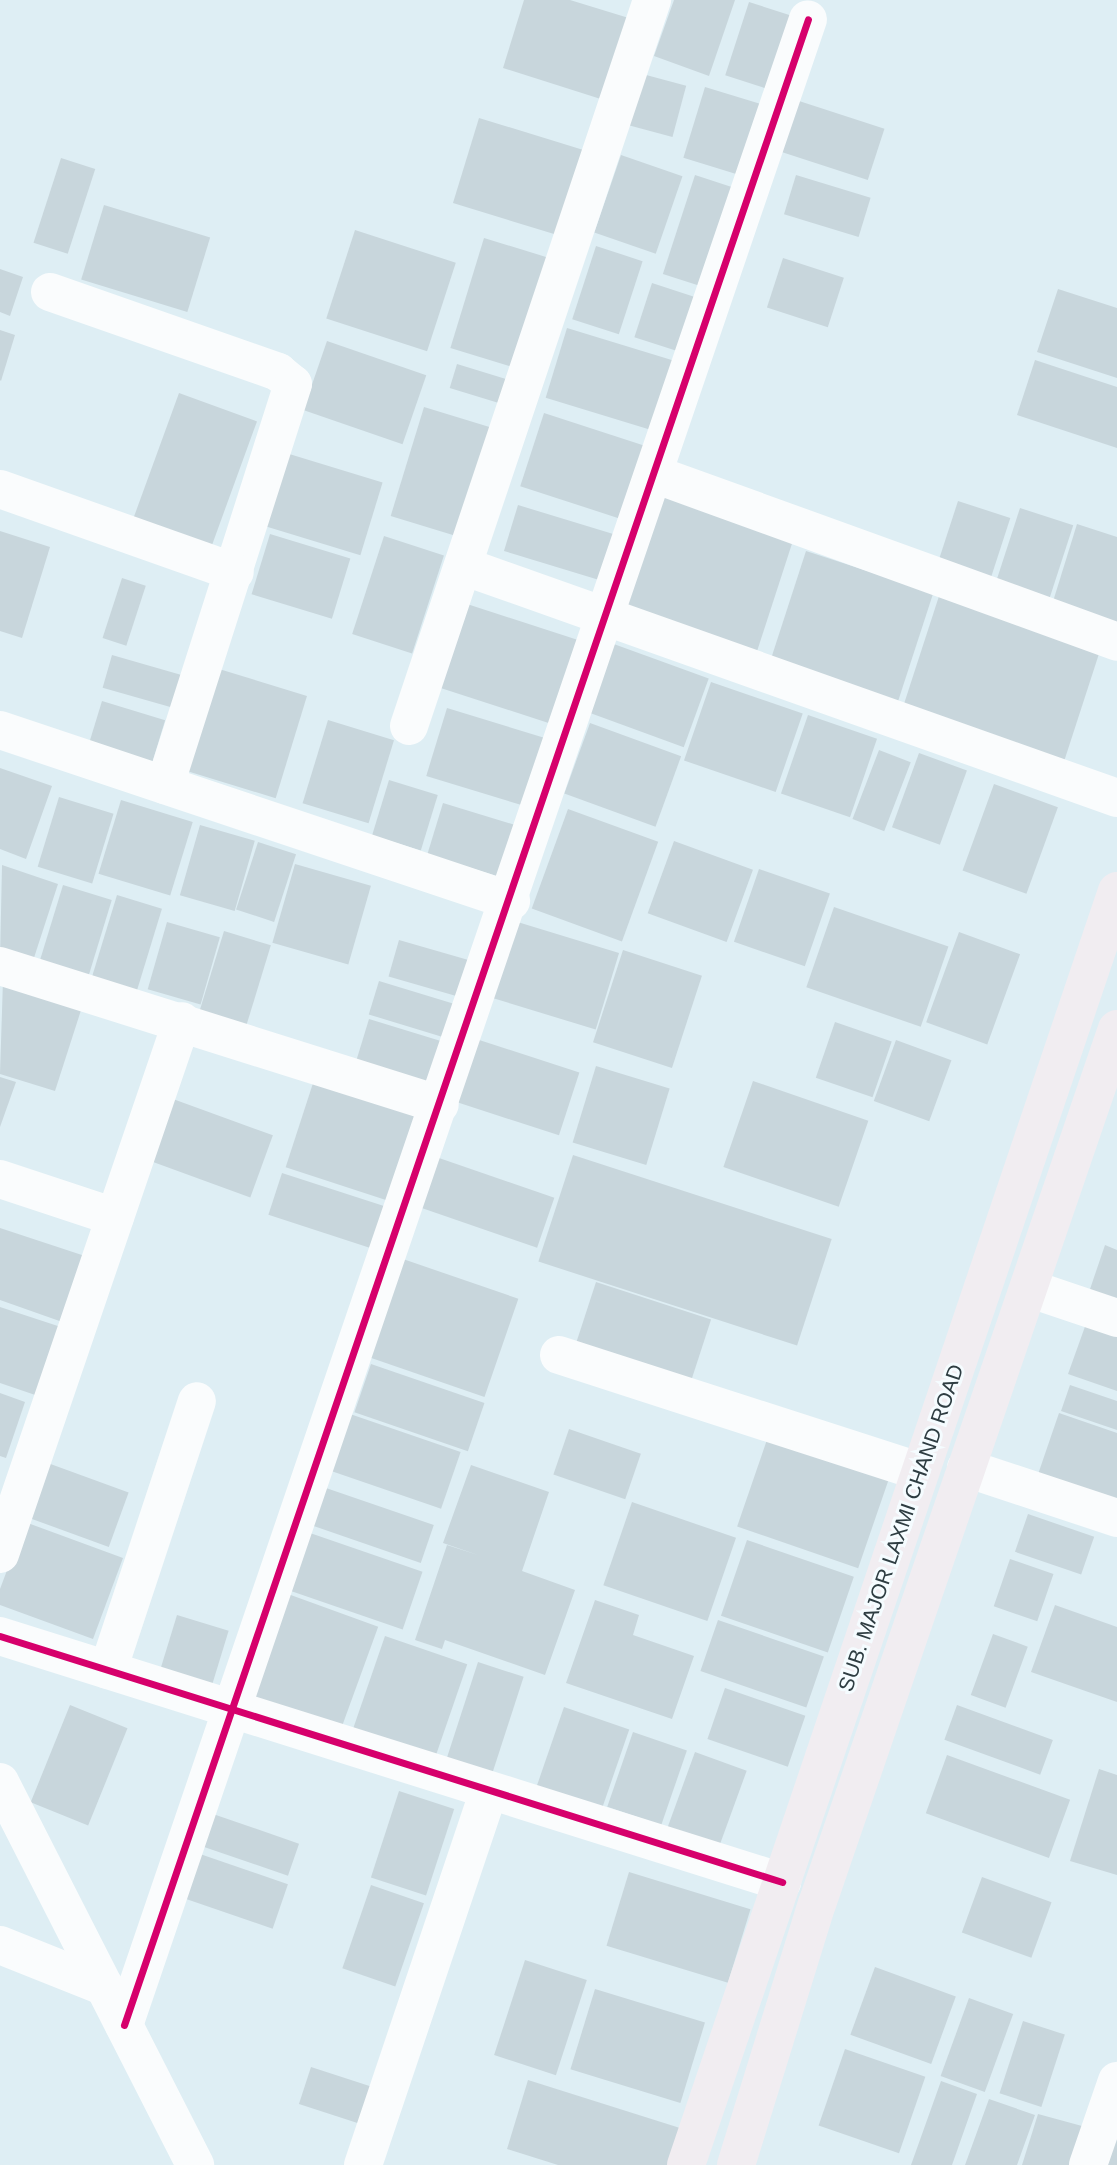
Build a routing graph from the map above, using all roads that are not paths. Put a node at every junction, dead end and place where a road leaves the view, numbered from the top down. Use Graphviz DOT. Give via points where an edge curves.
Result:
graph roads {
  1 [pos="652,0"];
  2 [pos="808,19"];
  3 [pos="50,292"];
  4 [pos="654,474"];
  5 [pos="0,489"];
  6 [pos="463,566"];
  7 [pos="235,572"];
  8 [pos="607,616"];
  9 [pos="1117,642"];
  10 [pos="409,726"];
  11 [pos="0,730"];
  12 [pos="165,785"];
  13 [pos="1117,798"];
  14 [pos="1117,891"];
  15 [pos="511,901"];
  16 [pos="0,965"];
  17 [pos="182,1021"];
  18 [pos="1117,1030"];
  19 [pos="1061,1060"];
  20 [pos="1109,1076"];
  21 [pos="440,1105"];
  22 [pos="0,1179"];
  23 [pos="115,1217"];
  24 [pos="1031,1289"];
  25 [pos="1117,1318"];
  26 [pos="559,1355"];
  27 [pos="197,1401"];
  28 [pos="967,1468"];
  29 [pos="919,1471"];
  30 [pos="1117,1518"];
  31 [pos="0,1554"];
  32 [pos="0,1636"];
  33 [pos="108,1670"];
  34 [pos="231,1709"];
  35 [pos="0,1782"];
  36 [pos="489,1791"];
  37 [pos="782,1882"];
  38 [pos="0,1945"];
  39 [pos="105,1987"];
  40 [pos="124,2025"];
  41 [pos="1117,2081"];
  42 [pos="195,2165"];
  43 [pos="363,2165"];
  44 [pos="686,2165"];
  45 [pos="736,2165"];
  46 [pos="1088,2165"];
  1 -- 6 [label="street"];
  2 -- 4 [label="street"];
  3 -- 7 [label="street" via="278,372 293,384"];
  4 -- 8 [label="street"];
  4 -- 9 [label="street"];
  5 -- 7 [label="street"];
  6 -- 8 [label="street"];
  6 -- 10 [label="street"];
  7 -- 12 [label="street"];
  8 -- 13 [label="street"];
  8 -- 15 [label="street"];
  11 -- 12 [label="street"];
  12 -- 15 [label="street"];
  14 -- 19 [label="main road, SUB. MAJOR LAXMI CHAND ROAD"];
  15 -- 21 [label="street"];
  16 -- 17 [label="street"];
  17 -- 21 [label="street"];
  17 -- 23 [label="street"];
  18 -- 20 [label="main road, SUB. MAJOR LAXMI CHAND ROAD"];
  19 -- 20 [label="street"];
  19 -- 29 [label="main road, SUB. MAJOR LAXMI CHAND ROAD"];
  20 -- 24 [label="main road, SUB. MAJOR LAXMI CHAND ROAD"];
  21 -- 34 [label="street"];
  22 -- 23 [label="street"];
  23 -- 31 [label="street"];
  24 -- 25 [label="street"];
  24 -- 28 [label="main road, SUB. MAJOR LAXMI CHAND ROAD"];
  26 -- 29 [label="street"];
  27 -- 33 [label="street"];
  28 -- 30 [label="street"];
  28 -- 45 [label="main road, SUB. MAJOR LAXMI CHAND ROAD" via="817,1904"];
  29 -- 37 [label="main road, SUB. MAJOR LAXMI CHAND ROAD"];
  32 -- 33 [label="street"];
  33 -- 34 [label="street"];
  34 -- 36 [label="street"];
  34 -- 40 [label="street"];
  35 -- 39 [label="street"];
  36 -- 37 [label="street"];
  36 -- 43 [label="street"];
  37 -- 44 [label="main road, SUB. MAJOR LAXMI CHAND ROAD"];
  38 -- 39 [label="street"];
  39 -- 40 [label="street"];
  40 -- 42 [label="street"];
  41 -- 46 [label="street"];
}
